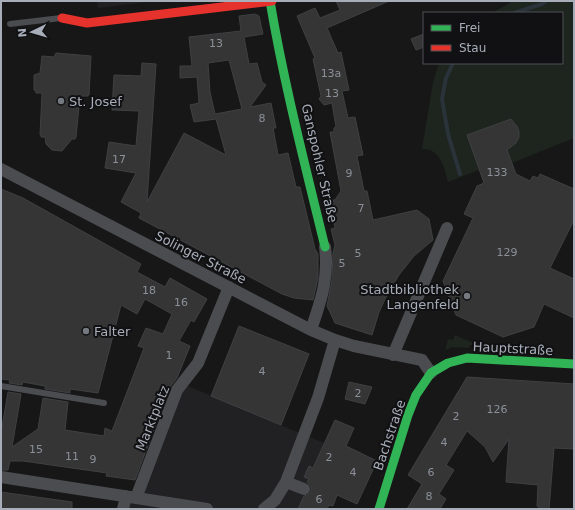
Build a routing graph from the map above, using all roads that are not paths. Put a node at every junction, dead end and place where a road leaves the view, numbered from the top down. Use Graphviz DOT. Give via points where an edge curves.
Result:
graph roads {
  1 [pos="271,1"];
  2 [pos="62,18"];
  3 [pos="10,24"];
  4 [pos="1,170"];
  5 [pos="446,228"];
  6 [pos="324,247"];
  7 [pos="229,287"];
  8 [pos="311,330"];
  9 [pos="334,340"];
  10 [pos="393,355"];
  11 [pos="574,364"];
  12 [pos="431,373"];
  13 [pos="1,386"];
  14 [pos="104,402"];
  15 [pos="1,478"];
  16 [pos="286,482"];
  17 [pos="304,490"];
  18 [pos="131,497"];
  19 [pos="123,509"];
  20 [pos="207,509"];
  21 [pos="264,509"];
  22 [pos="379,509"];
  1 -- 2 [label="street" via="87,24"];
  1 -- 6 [label="street, Ganspohler Straße" via="274,25"];
  2 -- 3 [label="lane"];
  4 -- 7 [label="street, Solinger Straße"];
  5 -- 10 [label="street"];
  6 -- 8 [label="street, Ganspohler Straße" via="327,261 326,279"];
  7 -- 8 [label="street, Solinger Straße"];
  7 -- 18 [label="street, Marktplatz" via="198,363 177,390"];
  8 -- 9 [label="street, Solinger Straße"];
  9 -- 10 [label="street, Solinger Straße"];
  9 -- 16 [label="street" via="318,398"];
  10 -- 12 [label="street, Solinger Straße" via="422,360"];
  11 -- 12 [label="street, Hauptstraße" via="467,358 448,363"];
  12 -- 22 [label="street, Bachstraße" via="416,395 408,415"];
  13 -- 14 [label="lane"];
  15 -- 18 [label="street"];
  16 -- 17 [label="street"];
  16 -- 21 [label="street" via="274,500"];
  18 -- 19 [label="street, Marktplatz"];
  18 -- 20 [label="street"];
}
